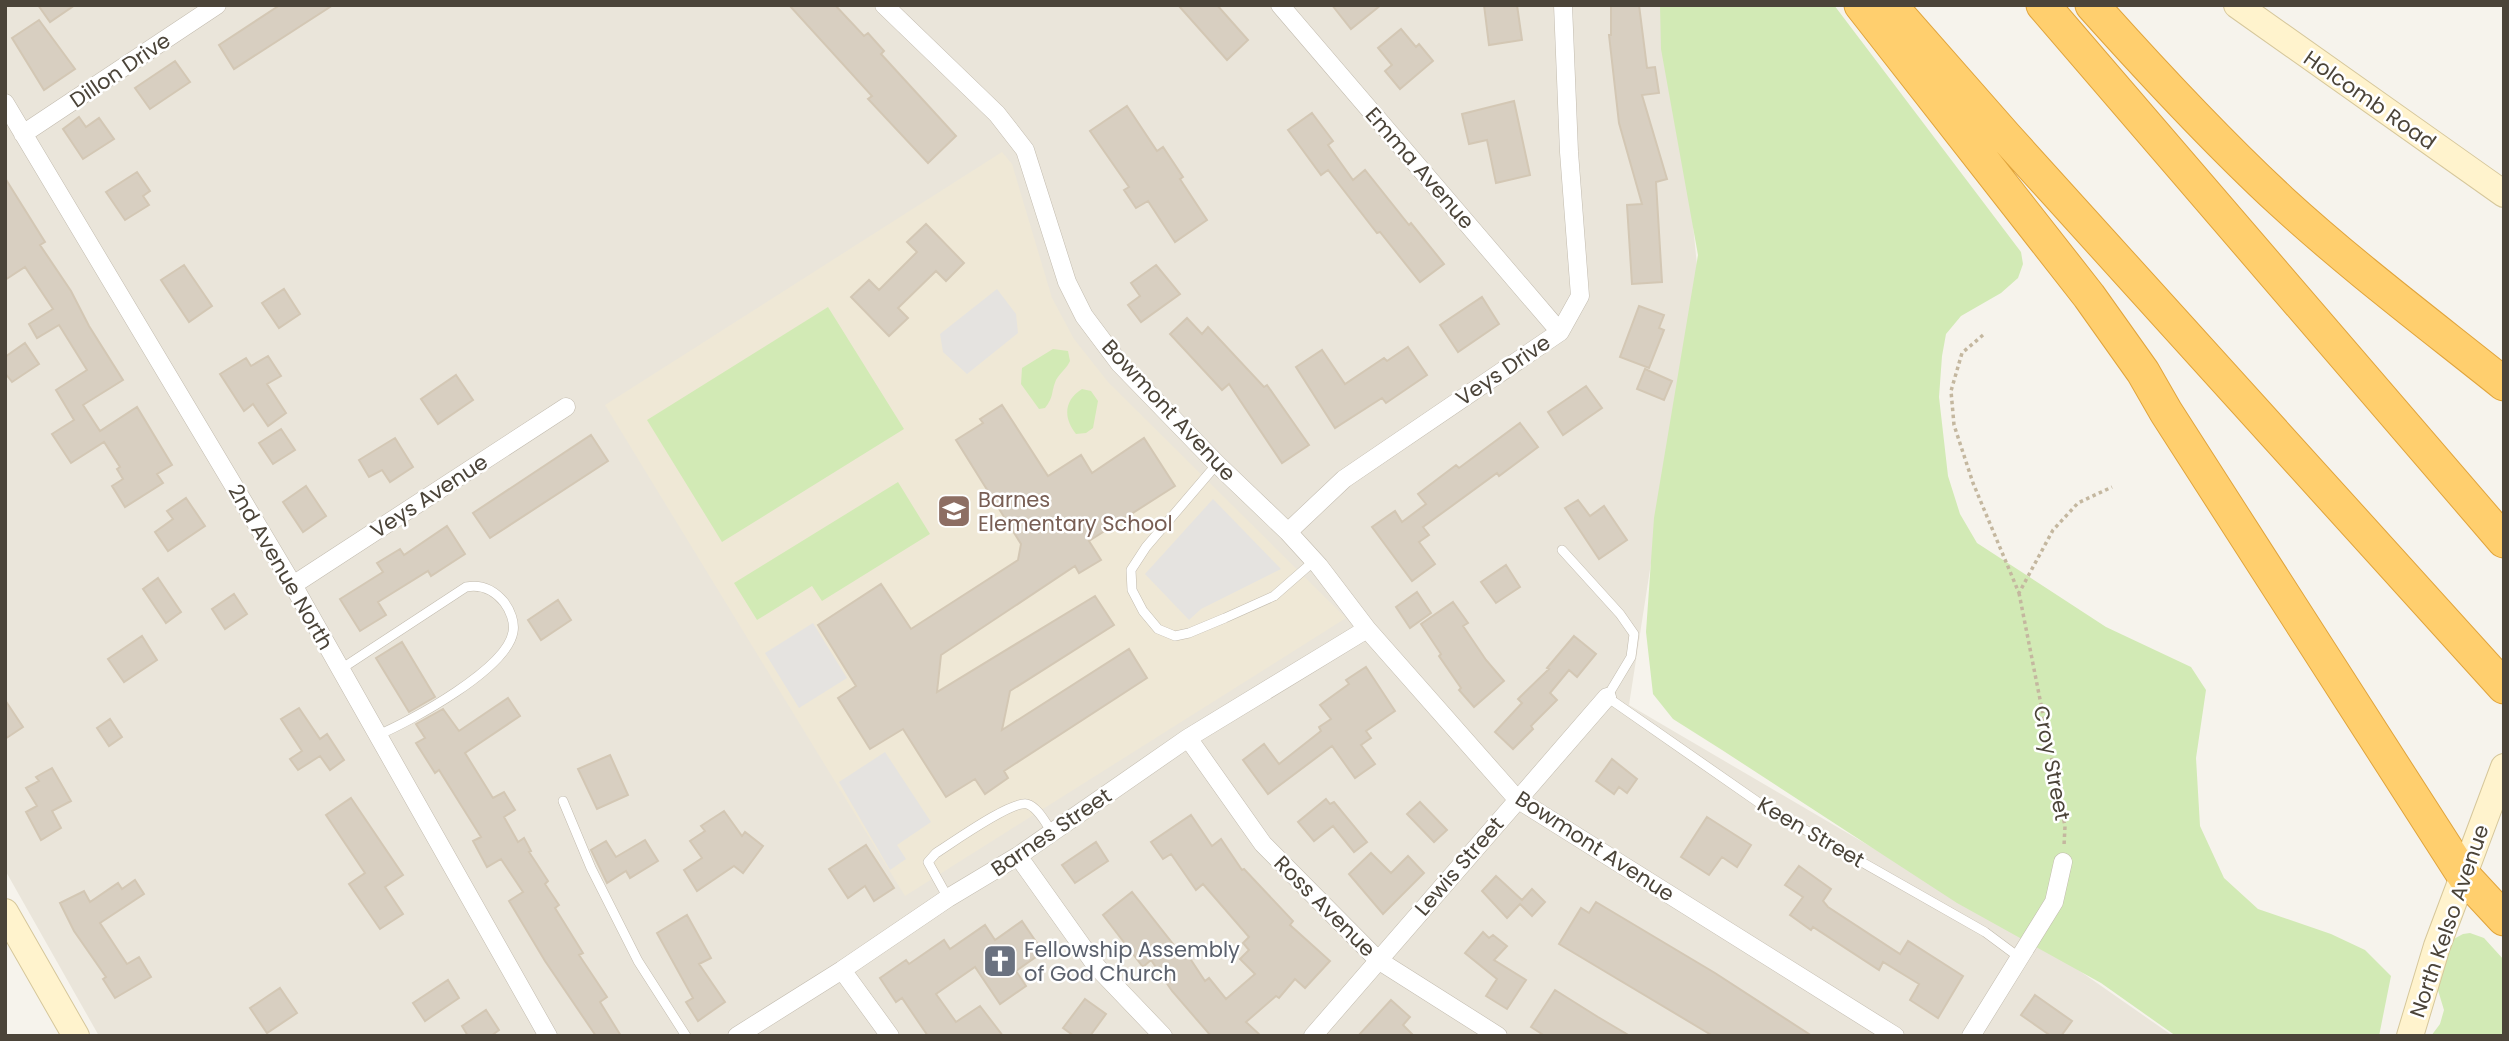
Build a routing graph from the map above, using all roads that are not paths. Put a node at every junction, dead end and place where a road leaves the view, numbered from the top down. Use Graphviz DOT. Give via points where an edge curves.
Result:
graph roads {
  1 [pos="217,5"];
  2 [pos="884,5"];
  3 [pos="1280,5"];
  4 [pos="1563,5"];
  5 [pos="1861,5"];
  6 [pos="1890,5"];
  7 [pos="2043,5"];
  8 [pos="2092,5"];
  9 [pos="2237,5"];
  10 [pos="5,103"];
  11 [pos="23,134"];
  12 [pos="2504,194"];
  13 [pos="1560,332"];
  14 [pos="2504,384"];
  15 [pos="566,407"];
  16 [pos="1217,464"];
  17 [pos="1288,532"];
  18 [pos="2504,541"];
  19 [pos="1562,550"];
  20 [pos="1317,564"];
  21 [pos="293,584"];
  22 [pos="1367,629"];
  23 [pos="341,669"];
  24 [pos="2496,679"];
  25 [pos="1607,697"];
  26 [pos="378,735"];
  27 [pos="1188,738"];
  28 [pos="2504,766"];
  29 [pos="1517,799"];
  30 [pos="563,801"];
  31 [pos="1052,832"];
  32 [pos="1017,856"];
  33 [pos="2063,862"];
  34 [pos="2463,876"];
  35 [pos="948,898"];
  36 [pos="5,912"];
  37 [pos="2504,919"];
  38 [pos="2020,958"];
  39 [pos="1378,960"];
  40 [pos="842,970"];
  41 [pos="76,1036"];
  42 [pos="548,1036"];
  43 [pos="686,1036"];
  44 [pos="737,1036"];
  45 [pos="890,1036"];
  46 [pos="1163,1036"];
  47 [pos="1312,1036"];
  48 [pos="1498,1036"];
  49 [pos="1895,1036"];
  50 [pos="1971,1036"];
  51 [pos="2410,1036"];
  1 -- 11 [label="street, Dillon Drive"];
  2 -- 16 [label="street, Bowmont Avenue" via="997,114 1025,150 1067,282 1084,316 1120,364"];
  3 -- 13 [label="street, Emma Avenue"];
  4 -- 13 [label="street, Veys Drive" via="1580,296"];
  5 -- 34 [label="highway" via="2143,372"];
  6 -- 24 [label="highway"];
  7 -- 18 [label="highway"];
  8 -- 14 [label="highway" via="2281,201"];
  9 -- 12 [label="street, Holcomb Road"];
  10 -- 11 [label="street, 2nd Avenue North"];
  11 -- 21 [label="street, 2nd Avenue North"];
  13 -- 17 [label="street, Veys Drive" via="1344,479"];
  15 -- 21 [label="street, Veys Avenue"];
  16 -- 17 [label="street, Bowmont Avenue"];
  16 -- 20 [label="lane" via="1131,570 1132,590 1158,629 1175,636 1201,628 1275,596"];
  17 -- 20 [label="street"];
  19 -- 25 [label="lane" via="1634,634 1631,657"];
  20 -- 22 [label="street, Bowmont Avenue"];
  21 -- 23 [label="street, 2nd Avenue North"];
  22 -- 27 [label="street, Barnes Street"];
  22 -- 29 [label="street, Bowmont Avenue"];
  23 -- 26 [label="street, 2nd Avenue North"];
  23 -- 26 [label="lane" via="466,587 486,587 505,603 514,630 503,652 442,701"];
  25 -- 29 [label="street, Lewis Street"];
  25 -- 38 [label="lane, Keen Street" via="1765,807 1985,932"];
  26 -- 42 [label="street, 2nd Avenue North"];
  27 -- 31 [label="street, Barnes Street"];
  27 -- 39 [label="street, Ross Avenue" via="1263,844"];
  28 -- 34 [label="street, North Kelso Avenue"];
  29 -- 39 [label="street, Lewis Street"];
  29 -- 49 [label="street, Bowmont Avenue"];
  30 -- 43 [label="lane" via="632,949"];
  31 -- 32 [label="street, Barnes Street"];
  31 -- 35 [label="lane" via="1026,803 1011,806 936,853 928,862"];
  32 -- 35 [label="street, Barnes Street"];
  32 -- 46 [label="street" via="1097,967"];
  33 -- 38 [label="street" via="2054,902"];
  34 -- 37 [label="highway"];
  34 -- 51 [label="street, North Kelso Avenue"];
  35 -- 40 [label="street, Barnes Street"];
  36 -- 41 [label="street"];
  38 -- 50 [label="street"];
  39 -- 47 [label="street, Lewis Street"];
  39 -- 48 [label="street, Ross Avenue"];
  40 -- 44 [label="street, Barnes Street"];
  40 -- 45 [label="street"];
}
